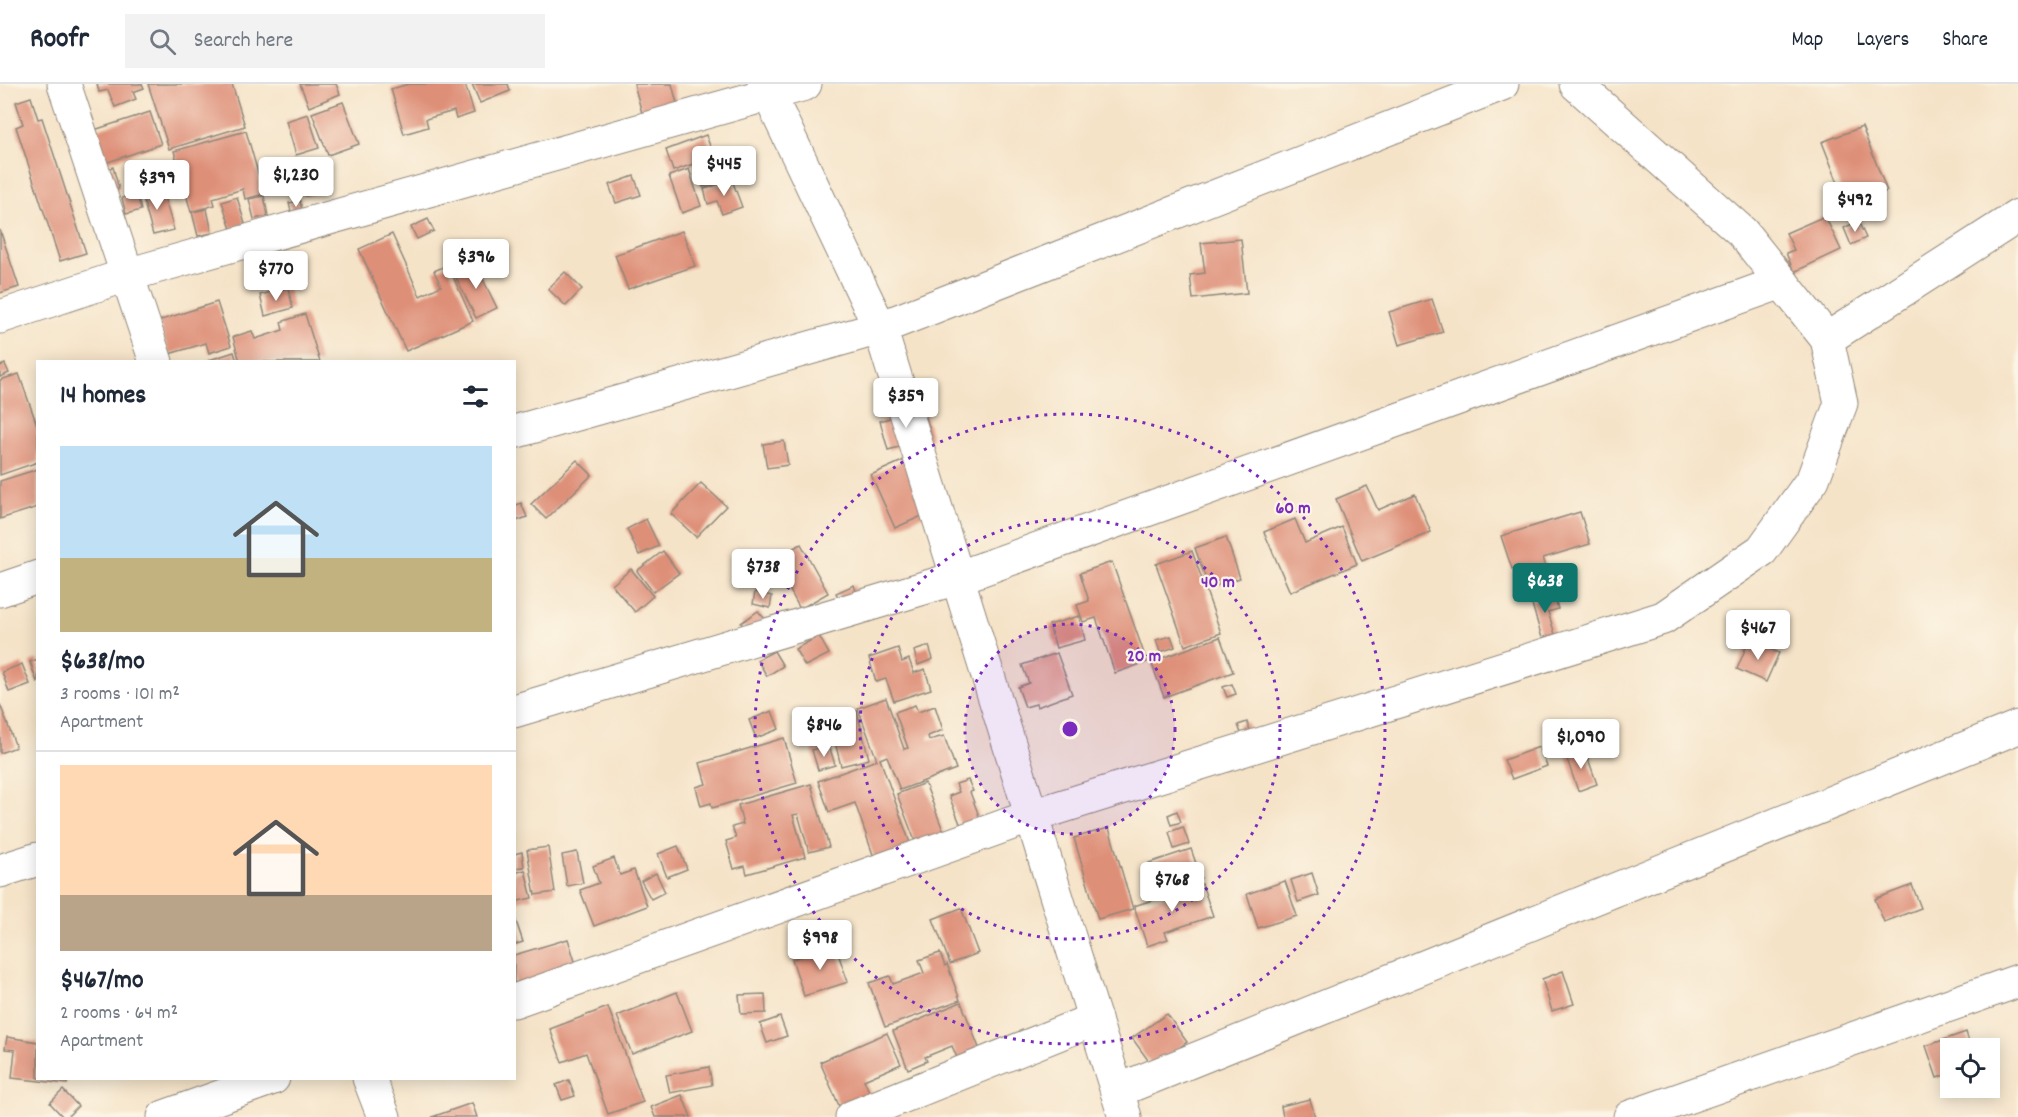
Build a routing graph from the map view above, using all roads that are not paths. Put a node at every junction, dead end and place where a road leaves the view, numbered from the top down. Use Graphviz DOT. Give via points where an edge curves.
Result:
graph roads {
  1 [pos="64,84"];
  2 [pos="805,84"];
  3 [pos="1502,84"];
  4 [pos="1576,84"];
  5 [pos="766,89"];
  6 [pos="2018,216"];
  7 [pos="127,275"];
  8 [pos="1782,282"];
  9 [pos="0,317"];
  10 [pos="880,328"];
  11 [pos="1827,339"];
  12 [pos="155,360"];
  13 [pos="516,431"];
  14 [pos="36,578"];
  15 [pos="957,578"];
  16 [pos="0,590"];
  17 [pos="516,710"];
  18 [pos="2018,727"];
  19 [pos="1032,816"];
  20 [pos="36,860"];
  21 [pos="0,871"];
  22 [pos="2018,981"];
  23 [pos="516,1000"];
  24 [pos="1095,1019"];
  25 [pos="267,1080"];
  26 [pos="370,1080"];
  27 [pos="1121,1104"];
  28 [pos="164,1117"];
  29 [pos="384,1117"];
  30 [pos="852,1117"];
  31 [pos="1630,1117"];
  1 -- 7 [label="street"];
  2 -- 5 [label="street"];
  3 -- 10 [label="street"];
  4 -- 8 [label="street" via="1742,232"];
  5 -- 7 [label="street"];
  5 -- 10 [label="street"];
  6 -- 11 [label="street"];
  7 -- 9 [label="street"];
  7 -- 12 [label="street"];
  8 -- 11 [label="street"];
  8 -- 15 [label="street"];
  10 -- 13 [label="street"];
  10 -- 15 [label="street"];
  11 -- 19 [label="street" via="1841,403 1813,479 1762,550 1663,618"];
  14 -- 16 [label="street"];
  15 -- 17 [label="street"];
  15 -- 19 [label="street"];
  18 -- 27 [label="street"];
  19 -- 23 [label="street"];
  19 -- 24 [label="street"];
  20 -- 21 [label="street"];
  22 -- 31 [label="street"];
  24 -- 27 [label="street"];
  24 -- 30 [label="street"];
  25 -- 28 [label="street"];
  26 -- 29 [label="street"];
}
